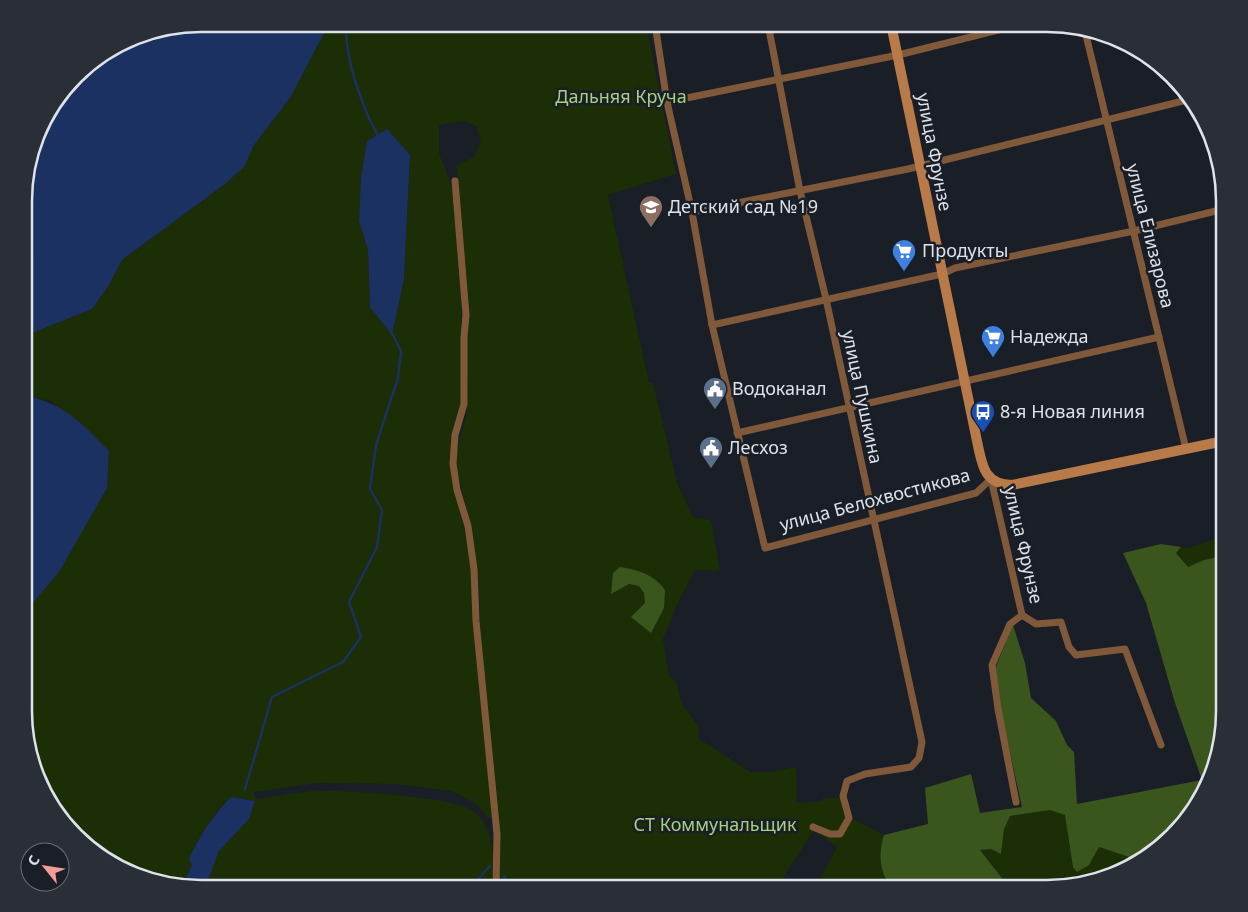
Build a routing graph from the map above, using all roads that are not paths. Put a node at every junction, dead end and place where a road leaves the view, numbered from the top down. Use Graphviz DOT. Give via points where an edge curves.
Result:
graph roads {
  1 [pos="656,33"];
  2 [pos="770,33"];
  3 [pos="893,33"];
  4 [pos="987,33"];
  5 [pos="1087,38"];
  6 [pos="898,55"];
  7 [pos="779,78"];
  8 [pos="1182,101"];
  9 [pos="667,102"];
  10 [pos="1106,119"];
  11 [pos="920,166"];
  12 [pos="455,181"];
  13 [pos="800,191"];
  14 [pos="1215,211"];
  15 [pos="692,212"];
  16 [pos="1134,231"];
  17 [pos="942,274"];
  18 [pos="826,299"];
  19 [pos="712,325"];
  20 [pos="1159,337"];
  21 [pos="965,380"];
  22 [pos="848,407"];
  23 [pos="737,433"];
  24 [pos="1215,442"];
  25 [pos="1186,449"];
  26 [pos="991,479"];
  27 [pos="872,518"];
  28 [pos="1022,615"];
  29 [pos="1161,746"];
  30 [pos="1016,802"];
  31 [pos="813,827"];
  32 [pos="496,879"];
  1 -- 9 [label="street"];
  2 -- 7 [label="street, улица Пушкина"];
  3 -- 6 [label="main road, улица Фрунзе"];
  4 -- 6 [label="street"];
  5 -- 10 [label="street, улица Елизарова"];
  6 -- 7 [label="street"];
  6 -- 11 [label="main road, улица Фрунзе"];
  7 -- 9 [label="street"];
  7 -- 13 [label="street, улица Пушкина"];
  8 -- 10 [label="street"];
  9 -- 15 [label="street"];
  10 -- 11 [label="street"];
  10 -- 16 [label="street, улица Елизарова"];
  11 -- 13 [label="street"];
  11 -- 17 [label="main road, улица Фрунзе"];
  12 -- 32 [label="street" via="466,315 464,404 455,435 452,464 468,526 474,569 497,834"];
  13 -- 15 [label="street"];
  13 -- 18 [label="street, улица Пушкина"];
  14 -- 16 [label="street"];
  15 -- 19 [label="street"];
  16 -- 17 [label="street" via="955,268"];
  16 -- 20 [label="street, улица Елизарова"];
  17 -- 18 [label="street"];
  17 -- 21 [label="main road, улица Фрунзе"];
  18 -- 19 [label="street"];
  18 -- 22 [label="street, улица Пушкина"];
  19 -- 23 [label="street"];
  20 -- 21 [label="street"];
  20 -- 25 [label="street, улица Елизарова"];
  21 -- 22 [label="street"];
  21 -- 26 [label="main road, улица Фрунзе" via="982,465"];
  22 -- 23 [label="street"];
  22 -- 27 [label="street, улица Пушкина"];
  23 -- 27 [label="street, улица Белохвостикова" via="764,548"];
  24 -- 25 [label="main road, улица Белохвостикова"];
  25 -- 26 [label="main road, улица Белохвостикова" via="1012,485 1001,485"];
  26 -- 27 [label="street, улица Белохвостикова" via="976,493"];
  26 -- 28 [label="street, улица Фрунзе"];
  27 -- 31 [label="street, улица Пушкина" via="922,742 918,758 911,767 865,774 847,781 843,790 849,818 840,834 830,834"];
  28 -- 29 [label="street, улица Фрунзе" via="1036,624 1061,622 1069,647 1076,655 1125,649"];
  28 -- 30 [label="street" via="1010,624 992,665"];
}
